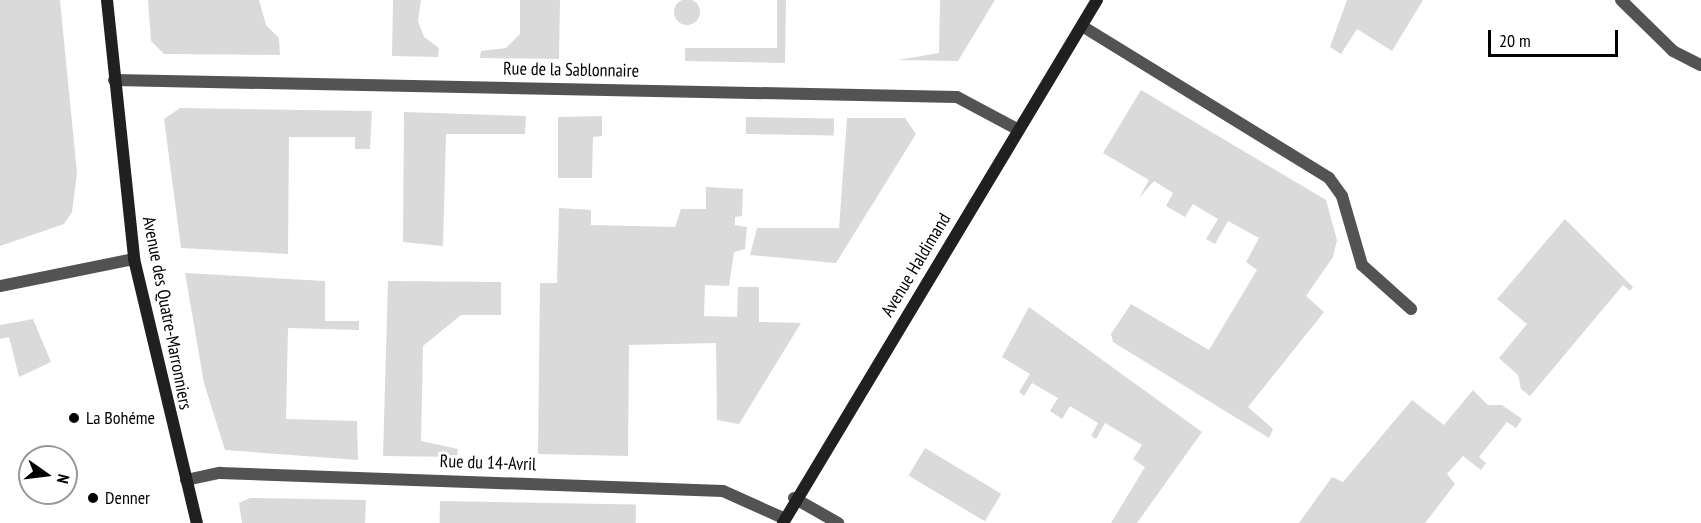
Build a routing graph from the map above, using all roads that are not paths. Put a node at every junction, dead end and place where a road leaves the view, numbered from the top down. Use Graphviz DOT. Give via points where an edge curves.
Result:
graph roads {
  1 [pos="107,0"];
  2 [pos="1097,0"];
  3 [pos="1621,0"];
  4 [pos="1082,26"];
  5 [pos="1701,65"];
  6 [pos="114,80"];
  7 [pos="1019,130"];
  8 [pos="134,259"];
  9 [pos="0,286"];
  10 [pos="1411,309"];
  11 [pos="186,480"];
  12 [pos="794,498"];
  13 [pos="780,521"];
  14 [pos="197,523"];
  15 [pos="838,523"];
  1 -- 6 [label="main road, Avenue des Quatre-Marronniers"];
  2 -- 4 [label="main road, Avenue Haldimand"];
  3 -- 5 [label="street" via="1673,51"];
  4 -- 7 [label="main road, Avenue Haldimand"];
  4 -- 10 [label="street" via="1329,178 1342,196 1362,265"];
  6 -- 7 [label="street, Rue de la Sablonnaire" via="957,97"];
  6 -- 8 [label="main road, Avenue des Quatre-Marronniers"];
  7 -- 12 [label="main road, Avenue Haldimand"];
  8 -- 9 [label="street"];
  8 -- 11 [label="main road, Avenue des Quatre-Marronniers"];
  11 -- 13 [label="street, Rue du 14-Avril" via="220,473 723,491"];
  11 -- 14 [label="main road, Avenue des Quatre-Marronniers"];
  12 -- 13 [label="main road, Avenue Haldimand"];
  12 -- 15 [label="street"];
}
